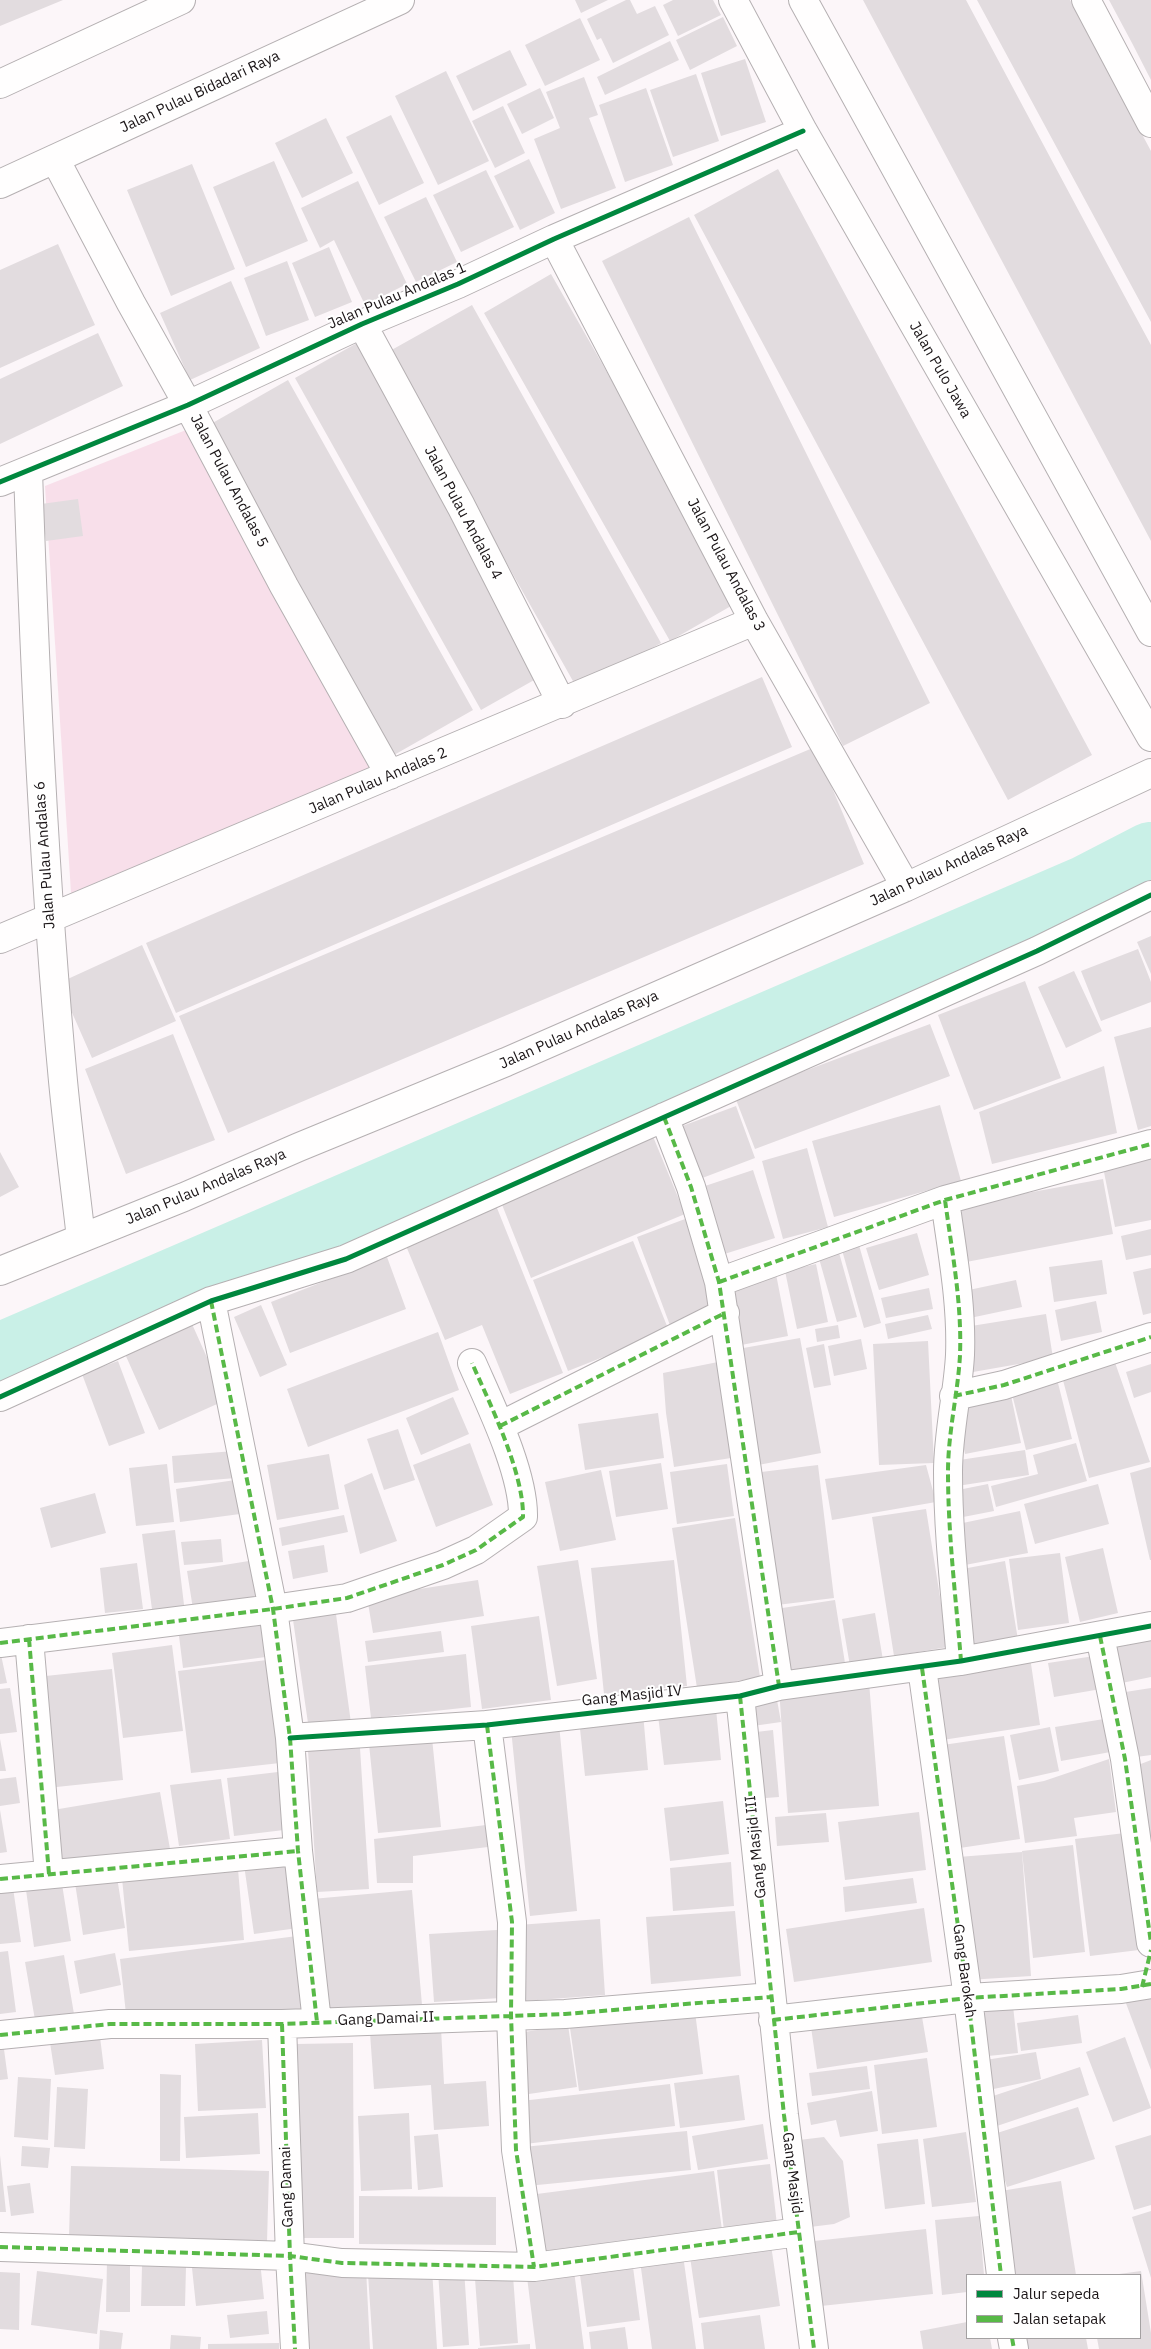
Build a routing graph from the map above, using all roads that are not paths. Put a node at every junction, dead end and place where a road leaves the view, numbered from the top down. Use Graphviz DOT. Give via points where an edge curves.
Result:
graph roads {
  1 [pos="181,0"];
  2 [pos="400,0"];
  3 [pos="733,0"];
  4 [pos="803,0"];
  5 [pos="1086,0"];
  6 [pos="0,84"];
  7 [pos="1151,123"];
  8 [pos="803,131"];
  9 [pos="55,160"];
  10 [pos="0,184"];
  11 [pos="554,239"];
  12 [pos="362,324"];
  13 [pos="188,405"];
  14 [pos="28,471"];
  15 [pos="0,482"];
  16 [pos="754,621"];
  17 [pos="1151,632"];
  18 [pos="562,704"];
  19 [pos="1151,737"];
  20 [pos="1151,773"];
  21 [pos="390,775"];
  22 [pos="906,887"];
  23 [pos="1150,896"];
  24 [pos="49,917"];
  25 [pos="0,939"];
  26 [pos="664,1117"];
  27 [pos="1151,1144"];
  28 [pos="945,1200"];
  29 [pos="81,1238"];
  30 [pos="0,1271"];
  31 [pos="719,1282"];
  32 [pos="211,1301"];
  33 [pos="725,1313"];
  34 [pos="1151,1338"];
  35 [pos="472,1363"];
  36 [pos="954,1396"];
  37 [pos="0,1397"];
  38 [pos="500,1426"];
  39 [pos="273,1610"];
  40 [pos="1151,1626"];
  41 [pos="1100,1636"];
  42 [pos="29,1639"];
  43 [pos="0,1643"];
  44 [pos="961,1661"];
  45 [pos="922,1668"];
  46 [pos="779,1686"];
  47 [pos="740,1696"];
  48 [pos="487,1724"];
  49 [pos="290,1738"];
  50 [pos="298,1850"];
  51 [pos="49,1874"];
  52 [pos="0,1879"];
  53 [pos="1151,1943"];
  54 [pos="1151,1950"];
  55 [pos="1147,1986"];
  56 [pos="968,1998"];
  57 [pos="772,2009"];
  58 [pos="511,2015"];
  59 [pos="317,2022"];
  60 [pos="282,2024"];
  61 [pos="0,2034"];
  62 [pos="799,2232"];
  63 [pos="0,2247"];
  64 [pos="290,2256"];
  65 [pos="534,2267"];
  66 [pos="1001,2274"];
  67 [pos="295,2349"];
  68 [pos="814,2349"];
  1 -- 6 [label="street"];
  2 -- 9 [label="street, Jalan Pulau Bidadari Raya"];
  3 -- 8 [label="street, Jalan Pulo Jawa"];
  4 -- 17 [label="street"];
  5 -- 7 [label="street"];
  8 -- 11 [label="street, Jalan Pulau Andalas 1"];
  8 -- 19 [label="street, Jalan Pulo Jawa"];
  9 -- 10 [label="street, Jalan Pulau Bidadari Raya"];
  9 -- 13 [label="street, Jalan Pulau Andalas 5"];
  11 -- 12 [label="street, Jalan Pulau Andalas 1"];
  11 -- 16 [label="street, Jalan Pulau Andalas 3"];
  12 -- 13 [label="street, Jalan Pulau Andalas 1"];
  12 -- 18 [label="street, Jalan Pulau Andalas 4" via="461,506"];
  13 -- 14 [label="street, Jalan Pulau Andalas 1"];
  13 -- 21 [label="street, Jalan Pulau Andalas 5"];
  14 -- 15 [label="street, Jalan Pulau Andalas 1"];
  14 -- 24 [label="street, Jalan Pulau Andalas 6" via="36,716"];
  16 -- 18 [label="street, Jalan Pulau Andalas 2"];
  16 -- 22 [label="street, Jalan Pulau Andalas 3"];
  18 -- 21 [label="street, Jalan Pulau Andalas 2"];
  20 -- 22 [label="street, Jalan Pulau Andalas Raya"];
  21 -- 24 [label="street, Jalan Pulau Andalas 2"];
  22 -- 29 [label="street, Jalan Pulau Andalas Raya" via="506,1062"];
  23 -- 26 [label="street" via="1037,951"];
  24 -- 25 [label="street, Jalan Pulau Andalas 2"];
  24 -- 29 [label="street, Jalan Pulau Andalas 6"];
  26 -- 31 [label="street" via="691,1187"];
  26 -- 32 [label="street" via="346,1259"];
  27 -- 28 [label="street"];
  28 -- 31 [label="street"];
  28 -- 36 [label="street" via="959,1300 960,1358"];
  29 -- 30 [label="street, Jalan Pulau Andalas Raya"];
  31 -- 33 [label="street"];
  32 -- 37 [label="street"];
  32 -- 39 [label="street"];
  33 -- 38 [label="street"];
  33 -- 46 [label="street"];
  34 -- 36 [label="street" via="1004,1385"];
  35 -- 38 [label="street"];
  36 -- 44 [label="street" via="948,1472"];
  38 -- 39 [label="street" via="523,1500 523,1517 476,1550 443,1565 366,1593"];
  39 -- 42 [label="street"];
  39 -- 49 [label="street"];
  40 -- 41 [label="street, Gang Masjid IV"];
  41 -- 44 [label="street, Gang Masjid IV"];
  41 -- 53 [label="street" via="1125,1758"];
  42 -- 43 [label="street"];
  42 -- 51 [label="street"];
  44 -- 45 [label="street, Gang Masjid IV"];
  45 -- 46 [label="street, Gang Masjid IV"];
  45 -- 56 [label="street, Gang Barokah"];
  46 -- 47 [label="street, Gang Masjid IV"];
  47 -- 48 [label="street, Gang Masjid IV"];
  47 -- 57 [label="street, Gang Masjid III"];
  48 -- 49 [label="street, Gang Masjid IV"];
  48 -- 58 [label="street" via="512,1922"];
  49 -- 50 [label="street"];
  50 -- 51 [label="street"];
  50 -- 59 [label="street"];
  51 -- 52 [label="street"];
  54 -- 55 [label="street"];
  55 -- 56 [label="street, Gang Damai II"];
  56 -- 57 [label="street, Gang Damai II"];
  56 -- 66 [label="street, Gang Barokah"];
  57 -- 58 [label="street, Gang Damai II"];
  57 -- 62 [label="street, Gang Masjid"];
  58 -- 59 [label="street, Gang Damai II"];
  58 -- 65 [label="street" via="516,2150"];
  59 -- 60 [label="street, Gang Damai II"];
  60 -- 61 [label="street, Gang Damai II" via="110,2024"];
  60 -- 64 [label="street, Gang Damai"];
  62 -- 65 [label="street"];
  62 -- 68 [label="street, Gang Masjid"];
  63 -- 64 [label="street"];
  64 -- 65 [label="street" via="342,2263"];
  64 -- 67 [label="street, Gang Damai"];
}
